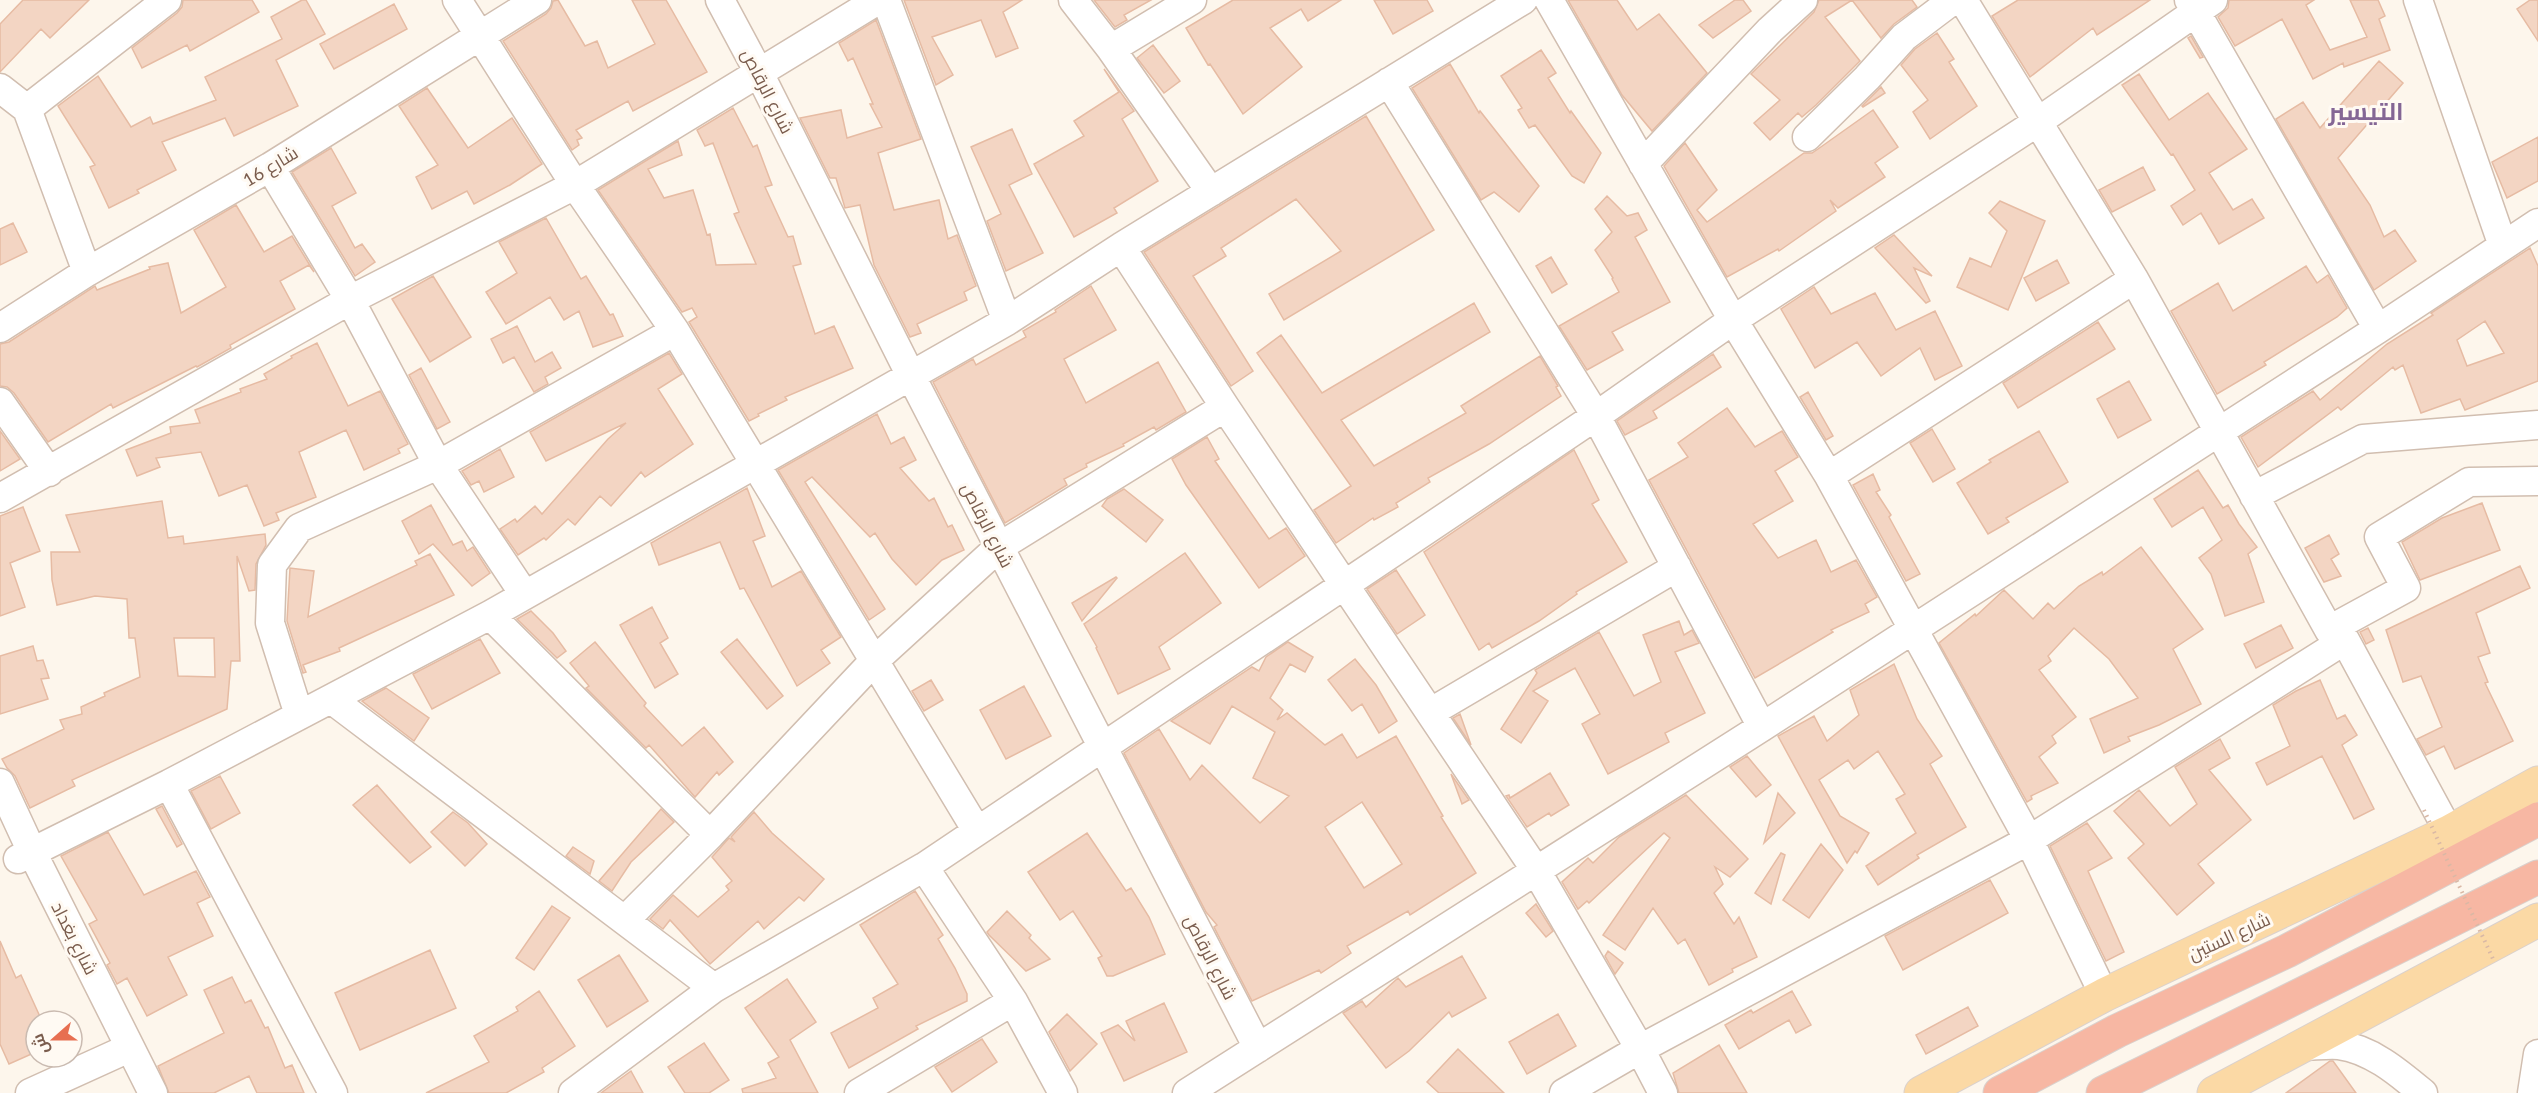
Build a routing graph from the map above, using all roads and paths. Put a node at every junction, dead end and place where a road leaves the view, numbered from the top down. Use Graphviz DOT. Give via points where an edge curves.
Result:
graph roads {
  1 [pos="167,0"];
  2 [pos="457,0"];
  3 [pos="537,0"];
  4 [pos="720,0"];
  5 [pos="878,0"];
  6 [pos="886,0"];
  7 [pos="1073,0"];
  8 [pos="1192,0"];
  9 [pos="1523,0"];
  10 [pos="1549,0"];
  11 [pos="1803,0"];
  12 [pos="1953,0"];
  13 [pos="1963,0"];
  14 [pos="2418,0"];
  15 [pos="2199,4"];
  16 [pos="479,37"];
  17 [pos="1111,49"];
  18 [pos="759,71"];
  19 [pos="1389,82"];
  20 [pos="0,88"];
  21 [pos="27,109"];
  22 [pos="2039,121"];
  23 [pos="1807,137"];
  24 [pos="1643,164"];
  25 [pos="270,167"];
  26 [pos="575,185"];
  27 [pos="1210,192"];
  28 [pos="2538,223"];
  29 [pos="2503,246"];
  30 [pos="1121,247"];
  31 [pos="87,272"];
  32 [pos="2134,279"];
  33 [pos="350,300"];
  34 [pos="1733,320"];
  35 [pos="1007,321"];
  36 [pos="0,328"];
  37 [pos="2378,329"];
  38 [pos="675,332"];
  39 [pos="911,376"];
  40 [pos="0,402"];
  41 [pos="1225,407"];
  42 [pos="1596,416"];
  43 [pos="2538,425"];
  44 [pos="2219,431"];
  45 [pos="755,464"];
  46 [pos="438,465"];
  47 [pos="49,472"];
  48 [pos="1829,476"];
  49 [pos="2538,481"];
  50 [pos="2254,496"];
  51 [pos="0,498"];
  52 [pos="999,547"];
  53 [pos="1677,567"];
  54 [pos="1343,584"];
  55 [pos="524,594"];
  56 [pos="490,615"];
  57 [pos="1912,630"];
  58 [pos="2337,635"];
  59 [pos="873,662"];
  60 [pos="331,699"];
  61 [pos="1431,712"];
  62 [pos="299,716"];
  63 [pos="1762,727"];
  64 [pos="1104,747"];
  65 [pos="0,783"];
  66 [pos="2538,783"];
  67 [pos="169,784"];
  68 [pos="2424,810"];
  69 [pos="2538,819"];
  70 [pos="0,823"];
  71 [pos="977,831"];
  72 [pos="2449,832"];
  73 [pos="710,835"];
  74 [pos="2029,840"];
  75 [pos="25,856"];
  76 [pos="924,867"];
  77 [pos="1537,872"];
  78 [pos="2538,877"];
  79 [pos="626,919"];
  80 [pos="2538,920"];
  81 [pos="2494,961"];
  82 [pos="714,988"];
  83 [pos="2104,995"];
  84 [pos="1013,1001"];
  85 [pos="2302,1046"];
  86 [pos="1258,1048"];
  87 [pos="1640,1049"];
  88 [pos="116,1054"];
  89 [pos="2538,1054"];
  90 [pos="30,1093"];
  91 [pos="135,1093"];
  92 [pos="153,1093"];
  93 [pos="333,1093"];
  94 [pos="573,1093"];
  95 [pos="859,1093"];
  96 [pos="1063,1093"];
  97 [pos="1186,1093"];
  98 [pos="1564,1093"];
  99 [pos="1663,1093"];
  100 [pos="1922,1093"];
  101 [pos="2000,1093"];
  102 [pos="2103,1093"];
  103 [pos="2214,1093"];
  104 [pos="2423,1093"];
  105 [pos="2532,1093"];
  1 -- 21 [label="street"];
  2 -- 16 [label="street"];
  3 -- 16 [label="street, شارع 16"];
  4 -- 18 [label="street, شارع الرقاص"];
  5 -- 18 [label="street"];
  6 -- 35 [label="street"];
  7 -- 17 [label="street"];
  8 -- 17 [label="street"];
  9 -- 19 [label="street"];
  10 -- 24 [label="street"];
  11 -- 24 [label="street"];
  12 -- 23 [label="street" via="1904,37"];
  13 -- 22 [label="street"];
  14 -- 29 [label="street"];
  15 -- 22 [label="street"];
  15 -- 37 [label="street"];
  16 -- 25 [label="street, شارع 16"];
  16 -- 26 [label="street"];
  17 -- 27 [label="street"];
  18 -- 26 [label="street"];
  18 -- 39 [label="street, شارع الرقاص"];
  19 -- 27 [label="street"];
  19 -- 42 [label="street"];
  20 -- 21 [label="street"];
  21 -- 31 [label="street"];
  22 -- 32 [label="street"];
  22 -- 34 [label="street"];
  24 -- 34 [label="street"];
  25 -- 31 [label="street, شارع 16"];
  25 -- 33 [label="street"];
  26 -- 33 [label="street"];
  26 -- 38 [label="street"];
  27 -- 30 [label="street"];
  28 -- 29 [label="street"];
  29 -- 37 [label="street"];
  30 -- 35 [label="street"];
  30 -- 41 [label="street"];
  31 -- 36 [label="street, شارع 16"];
  32 -- 44 [label="street"];
  32 -- 48 [label="street"];
  33 -- 46 [label="street"];
  33 -- 47 [label="street"];
  34 -- 42 [label="street"];
  34 -- 48 [label="street"];
  35 -- 39 [label="street"];
  37 -- 44 [label="street"];
  38 -- 45 [label="street"];
  38 -- 46 [label="street"];
  39 -- 45 [label="street"];
  39 -- 52 [label="street, شارع الرقاص"];
  40 -- 47 [label="street"];
  41 -- 52 [label="street"];
  41 -- 54 [label="street"];
  42 -- 53 [label="street"];
  42 -- 54 [label="street"];
  43 -- 50 [label="street" via="2363,439"];
  44 -- 50 [label="street"];
  44 -- 57 [label="street"];
  45 -- 55 [label="street"];
  45 -- 59 [label="street"];
  46 -- 55 [label="street"];
  46 -- 62 [label="street" via="299,528 272,566 270,623"];
  47 -- 51 [label="street"];
  48 -- 57 [label="street"];
  49 -- 58 [label="street" via="2469,482 2379,537 2406,588"];
  50 -- 58 [label="street"];
  52 -- 59 [label="street"];
  52 -- 64 [label="street, شارع الرقاص"];
  53 -- 61 [label="street"];
  53 -- 63 [label="street"];
  54 -- 61 [label="street"];
  54 -- 64 [label="street"];
  55 -- 56 [label="street"];
  56 -- 60 [label="street"];
  56 -- 73 [label="street"];
  57 -- 63 [label="street"];
  57 -- 74 [label="street"];
  58 -- 72 [label="street"];
  58 -- 74 [label="street"];
  59 -- 71 [label="street"];
  59 -- 73 [label="street"];
  60 -- 62 [label="street"];
  60 -- 79 [label="street"];
  61 -- 77 [label="street"];
  62 -- 67 [label="street"];
  63 -- 77 [label="street"];
  64 -- 71 [label="street"];
  64 -- 86 [label="street, شارع الرقاص"];
  65 -- 75 [label="street, شارع بغداد"];
  66 -- 72 [label="main road, شارع الستين"];
  67 -- 75 [label="street"];
  67 -- 93 [label="street"];
  68 -- 81 [label="path, bridge"];
  69 -- 101 [label="highway" via="2287,951 2117,1031"];
  70 -- 75 [label="street"];
  71 -- 76 [label="street"];
  72 -- 83 [label="main road, شارع الستين"];
  73 -- 79 [label="street"];
  74 -- 83 [label="street"];
  74 -- 87 [label="street"];
  75 -- 88 [label="street"];
  75 -- 92 [label="street, شارع بغداد"];
  76 -- 82 [label="street"];
  76 -- 84 [label="street"];
  77 -- 86 [label="street"];
  77 -- 87 [label="street"];
  78 -- 102 [label="highway"];
  79 -- 82 [label="street"];
  80 -- 85 [label="main road"];
  82 -- 94 [label="street"];
  83 -- 100 [label="main road, شارع الستين"];
  84 -- 95 [label="street"];
  84 -- 96 [label="street"];
  85 -- 103 [label="main road"];
  85 -- 104 [label="street" via="2339,1045 2362,1051"];
  86 -- 97 [label="street"];
  87 -- 98 [label="street"];
  87 -- 99 [label="street"];
  88 -- 90 [label="street"];
  88 -- 91 [label="street"];
  89 -- 105 [label="street"];
}
